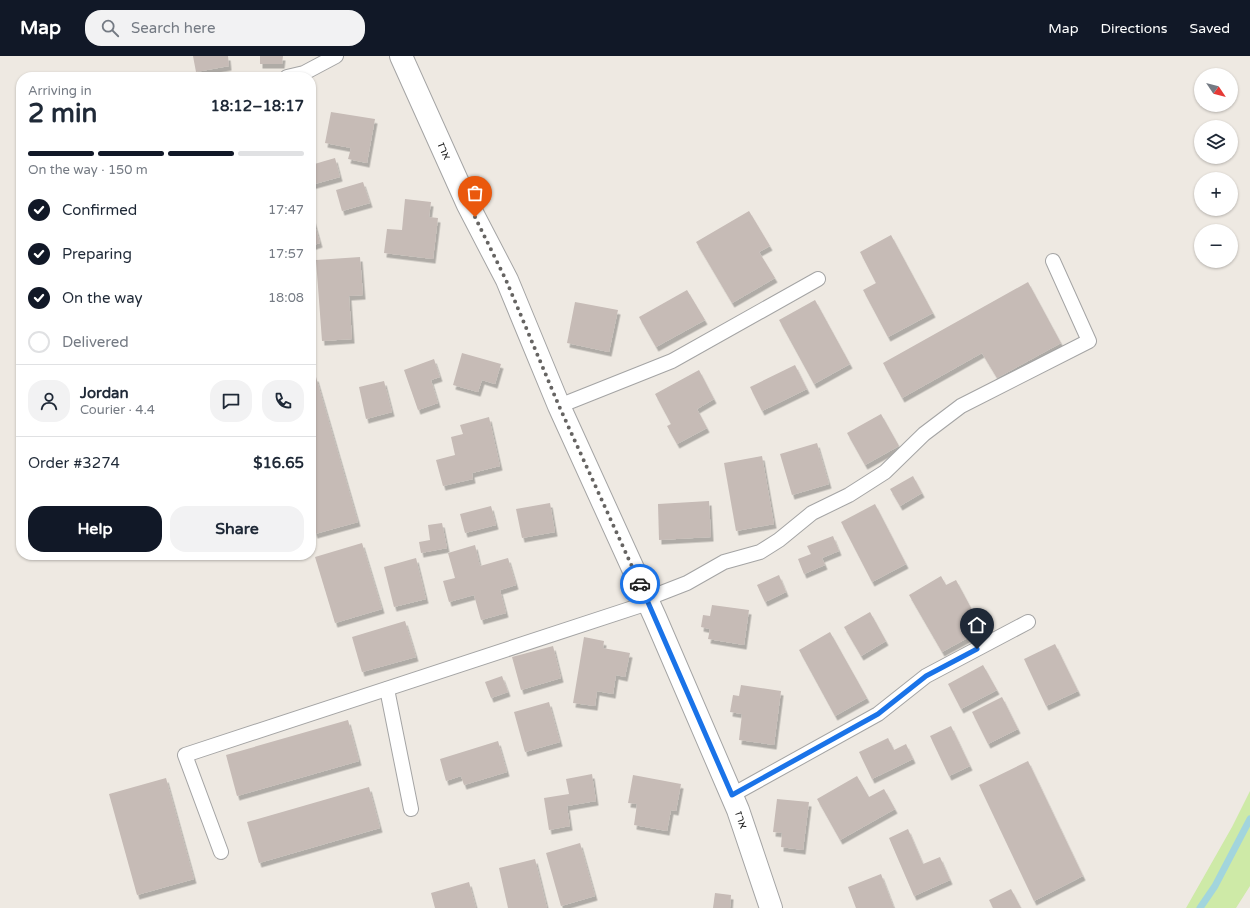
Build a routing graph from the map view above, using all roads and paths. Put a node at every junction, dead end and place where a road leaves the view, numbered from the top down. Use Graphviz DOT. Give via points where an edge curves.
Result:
graph roads {
  1 [pos="336,56"];
  2 [pos="401,56"];
  3 [pos="306,72"];
  4 [pos="1053,261"];
  5 [pos="818,279"];
  6 [pos="559,406"];
  7 [pos="647,601"];
  8 [pos="1028,622"];
  9 [pos="387,689"];
  10 [pos="732,795"];
  11 [pos="411,809"];
  12 [pos="221,852"];
  13 [pos="770,908"];
  1 -- 3 [label="lane"];
  2 -- 6 [label="street, ארז" via="468,205 506,280"];
  4 -- 7 [label="lane" via="1089,341 961,406 924,434 885,472 849,495 812,513 760,552 724,562"];
  5 -- 6 [label="lane" via="672,361"];
  6 -- 7 [label="street, ארז"];
  7 -- 9 [label="lane"];
  7 -- 10 [label="street, ארז"];
  8 -- 10 [label="lane" via="926,676 878,714"];
  9 -- 11 [label="lane"];
  9 -- 12 [label="lane" via="185,755"];
  10 -- 13 [label="street, ארז"];
}
